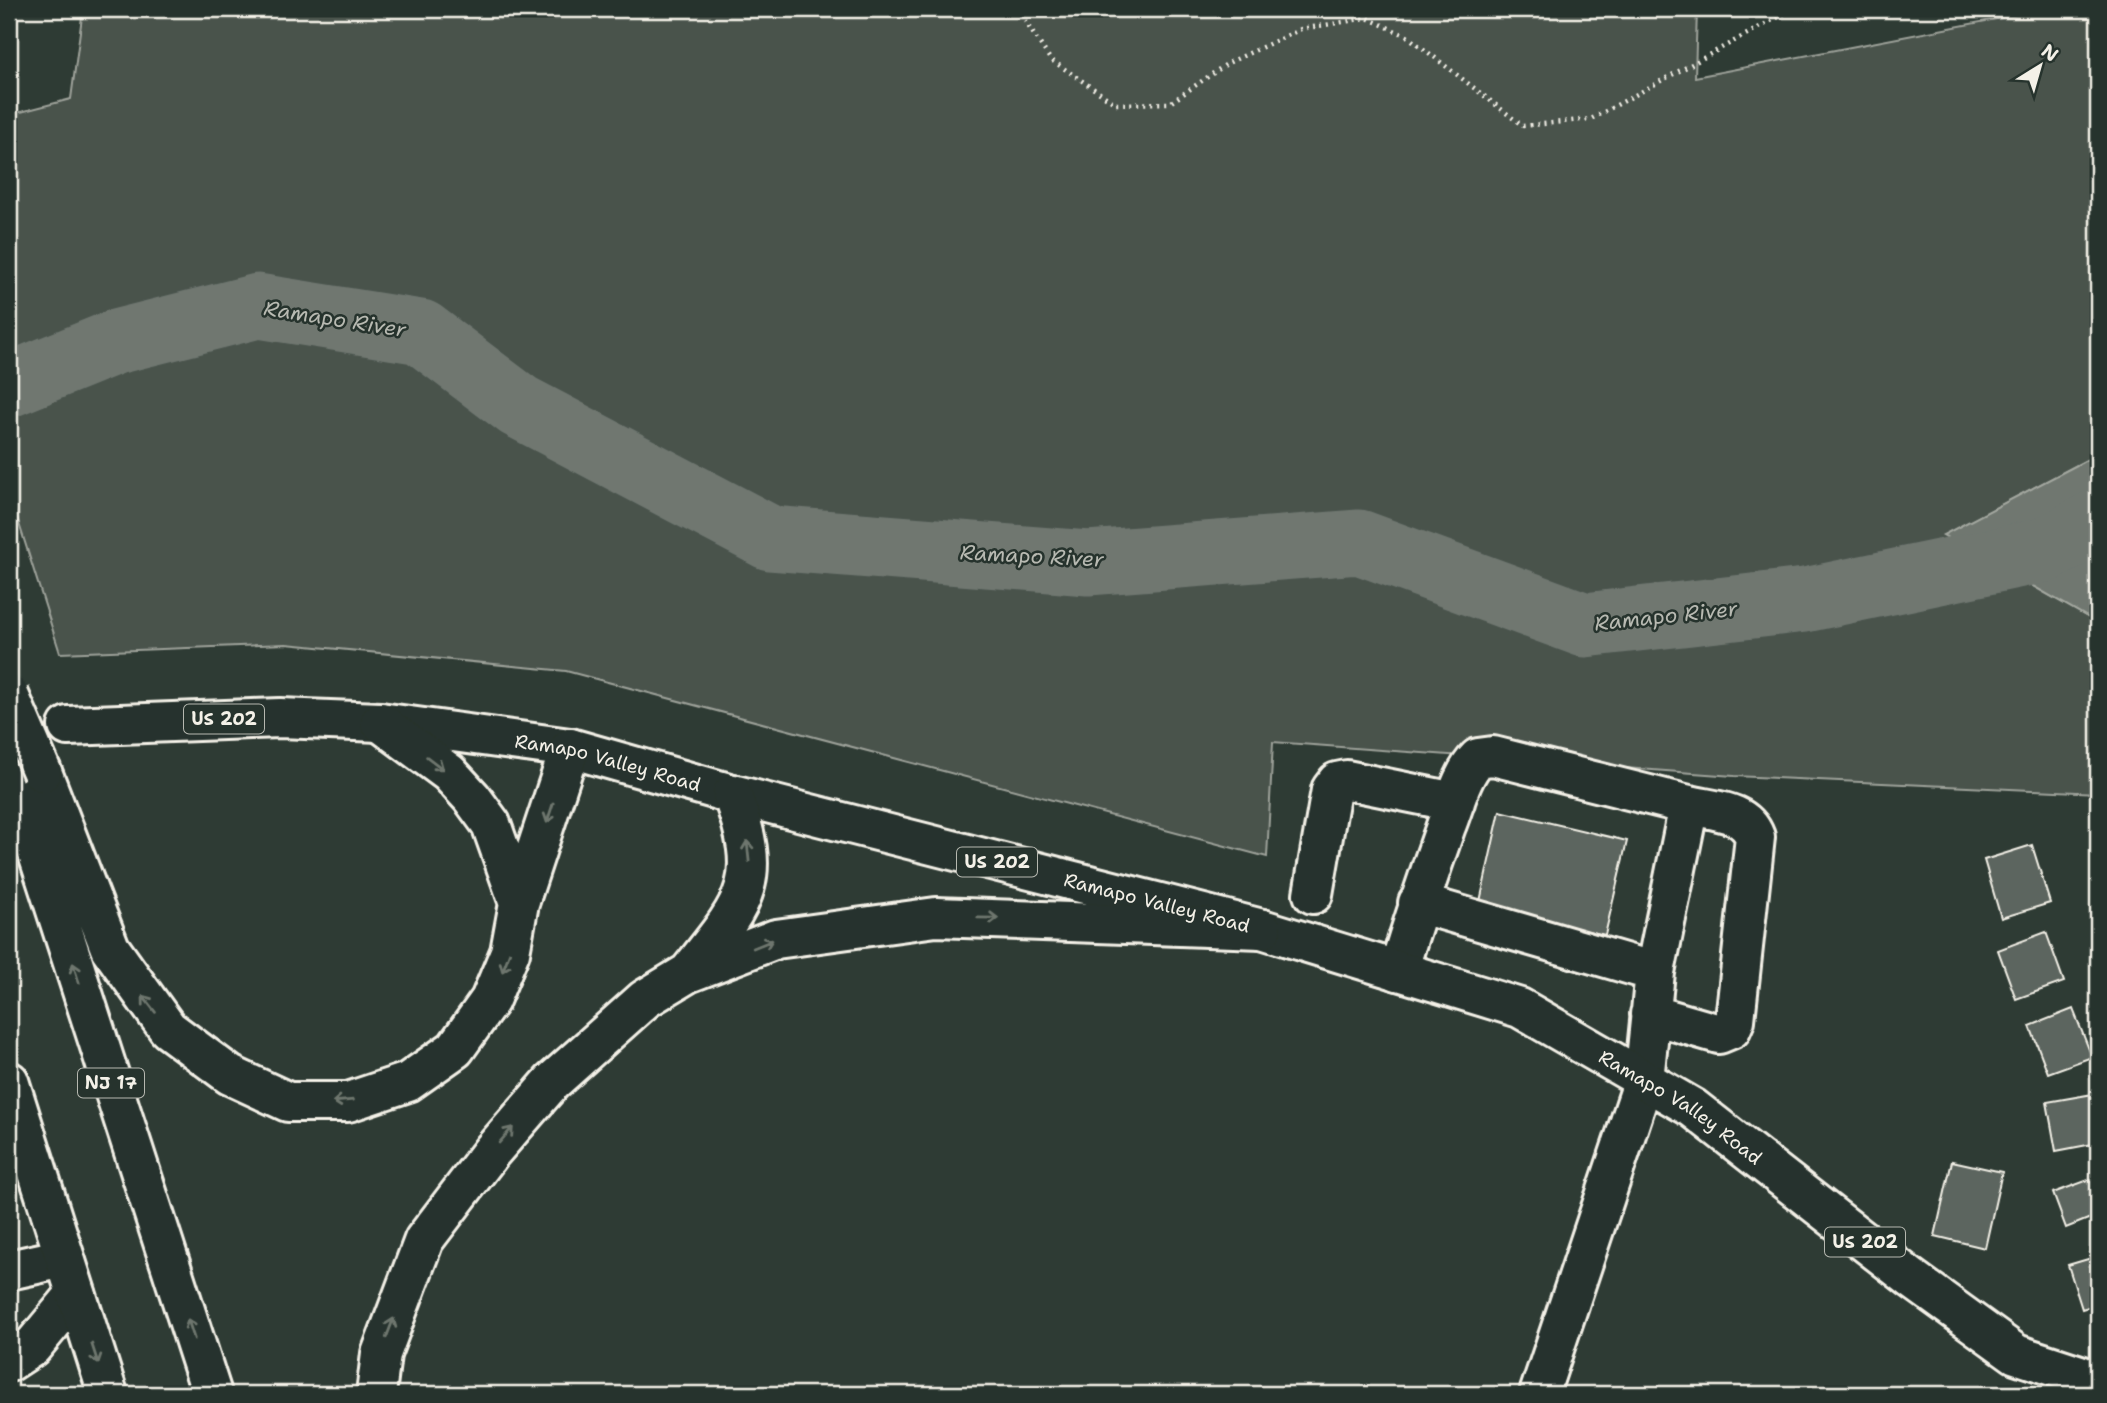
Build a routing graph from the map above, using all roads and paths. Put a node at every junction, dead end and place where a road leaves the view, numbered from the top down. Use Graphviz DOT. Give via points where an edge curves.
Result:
graph roads {
  1 [pos="1017,9"];
  2 [pos="1793,9"];
  3 [pos="9,695"];
  4 [pos="380,722"];
  5 [pos="68,726"];
  6 [pos="570,748"];
  7 [pos="21,769"];
  8 [pos="732,794"];
  9 [pos="1455,802"];
  10 [pos="1689,805"];
  11 [pos="1313,894"];
  12 [pos="519,903"];
  13 [pos="1418,903"];
  14 [pos="1262,929"];
  15 [pos="1398,971"];
  16 [pos="1655,972"];
  17 [pos="688,973"];
  18 [pos="1650,1014"];
  19 [pos="1644,1080"];
  20 [pos="9,1081"];
  21 [pos="9,1160"];
  22 [pos="52,1220"];
  23 [pos="64,1258"];
  24 [pos="9,1270"];
  25 [pos="76,1294"];
  26 [pos="9,1362"];
  27 [pos="2092,1384"];
  28 [pos="108,1394"];
  29 [pos="212,1394"];
  30 [pos="376,1394"];
  31 [pos="1539,1394"];
  1 -- 2 [label="path" via="1050,59 1116,104 1170,103 1228,63 1301,29 1367,18 1407,36 1523,126 1591,119"];
  3 -- 7 [label="main road, bridge"];
  4 -- 5 [label="main road, Ramapo Valley Road / US 202" via="280,718"];
  4 -- 6 [label="main road, Ramapo Valley Road / US 202"];
  4 -- 12 [label="main road, one-way" via="449,773 472,798 491,824"];
  6 -- 8 [label="main road, Ramapo Valley Road / US 202"];
  6 -- 12 [label="main road, one-way"];
  12 -- 7 [label="main road, one-way" via="510,952 491,1000 455,1049 408,1082 348,1102 288,1102 230,1075 168,1029 110,948"];
  29 -- 7 [label="main road, NJ 17, one-way"];
  8 -- 14 [label="main road, Ramapo Valley Road / US 202"];
  17 -- 8 [label="main road, one-way" via="734,917 746,891 750,859"];
  9 -- 10 [label="main road" via="1470,766 1478,758 1493,756"];
  9 -- 11 [label="main road" via="1347,779 1337,782 1331,790"];
  9 -- 13 [label="main road"];
  10 -- 16 [label="main road"];
  10 -- 18 [label="main road" via="1740,816 1755,837 1735,1020 1731,1029 1719,1034"];
  13 -- 15 [label="main road"];
  13 -- 16 [label="main road"];
  14 -- 15 [label="main road, Ramapo Valley Road / US 202"];
  17 -- 14 [label="main road, one-way" via="776,939 936,917"];
  15 -- 19 [label="main road, Ramapo Valley Road / US 202" via="1520,1007"];
  16 -- 18 [label="main road"];
  30 -- 17 [label="main road, one-way" via="380,1354 424,1240 552,1082 645,999"];
  18 -- 19 [label="main road"];
  19 -- 27 [label="main road, Ramapo Valley Road / US 202" via="1693,1108 2016,1354"];
  19 -- 31 [label="main road"];
  20 -- 22 [label="main road"];
  21 -- 22 [label="main road"];
  22 -- 23 [label="main road"];
  23 -- 24 [label="main road"];
  23 -- 25 [label="main road"];
  25 -- 26 [label="main road" via="32,1347"];
  25 -- 28 [label="main road, one-way"];
}
